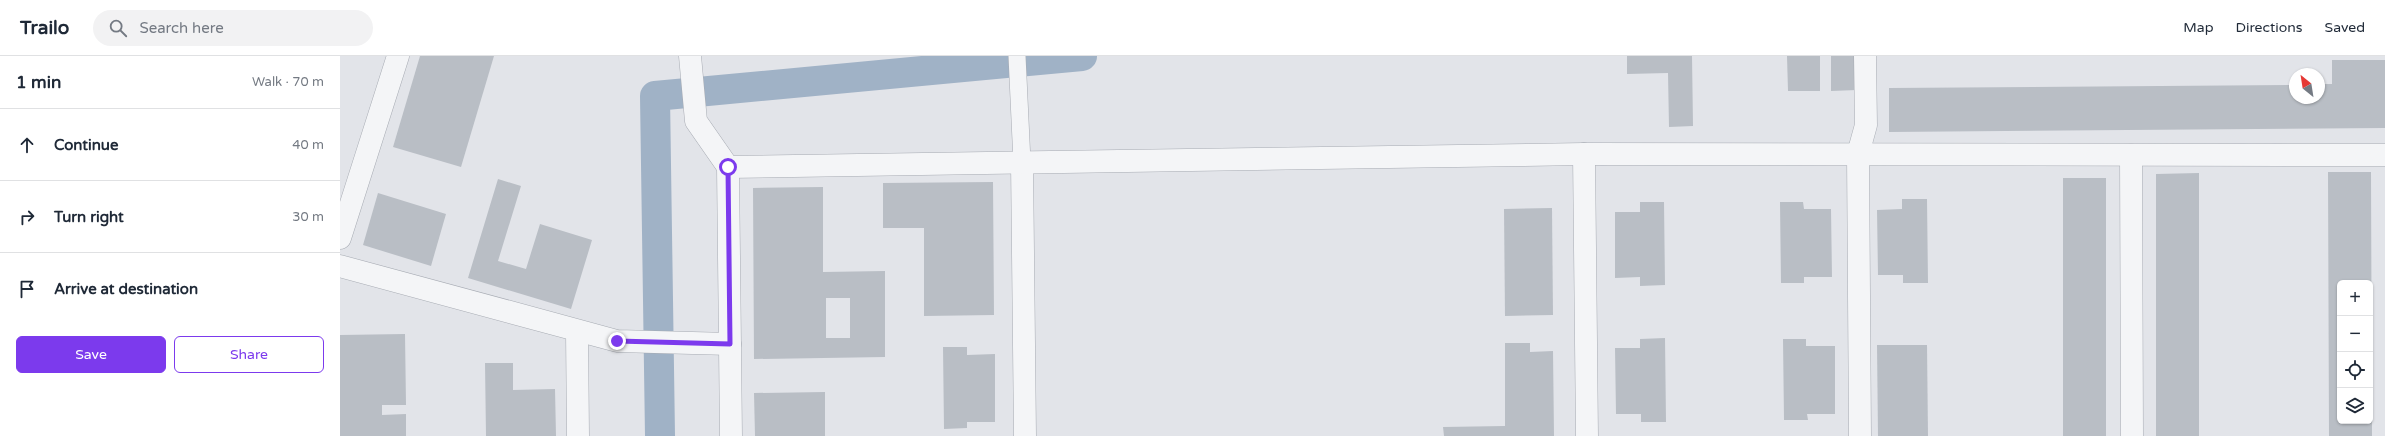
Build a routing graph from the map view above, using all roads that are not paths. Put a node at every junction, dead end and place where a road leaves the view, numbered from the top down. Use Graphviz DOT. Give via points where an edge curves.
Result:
graph roads {
  1 [pos="398,56"];
  2 [pos="690,56"];
  3 [pos="1017,56"];
  4 [pos="1865,56"];
  5 [pos="1584,154"];
  6 [pos="1858,154"];
  7 [pos="2131,155"];
  8 [pos="2385,155"];
  9 [pos="1022,162"];
  10 [pos="728,167"];
  11 [pos="340,238"];
  12 [pos="340,266"];
  13 [pos="577,331"];
  14 [pos="730,344"];
  15 [pos="578,436"];
  16 [pos="731,436"];
  17 [pos="1025,436"];
  18 [pos="1587,436"];
  19 [pos="1860,436"];
  20 [pos="2132,436"];
  1 -- 11 [label="street"];
  2 -- 10 [label="street" via="696,122"];
  3 -- 9 [label="lane"];
  4 -- 6 [label="street" via="1866,125"];
  5 -- 6 [label="street"];
  5 -- 9 [label="street"];
  5 -- 18 [label="street"];
  6 -- 7 [label="street"];
  6 -- 19 [label="street"];
  7 -- 8 [label="street"];
  7 -- 20 [label="street"];
  9 -- 10 [label="street"];
  9 -- 17 [label="street"];
  10 -- 14 [label="street"];
  12 -- 13 [label="street"];
  13 -- 14 [label="street" via="617,341"];
  13 -- 15 [label="street"];
  14 -- 16 [label="street"];
}
